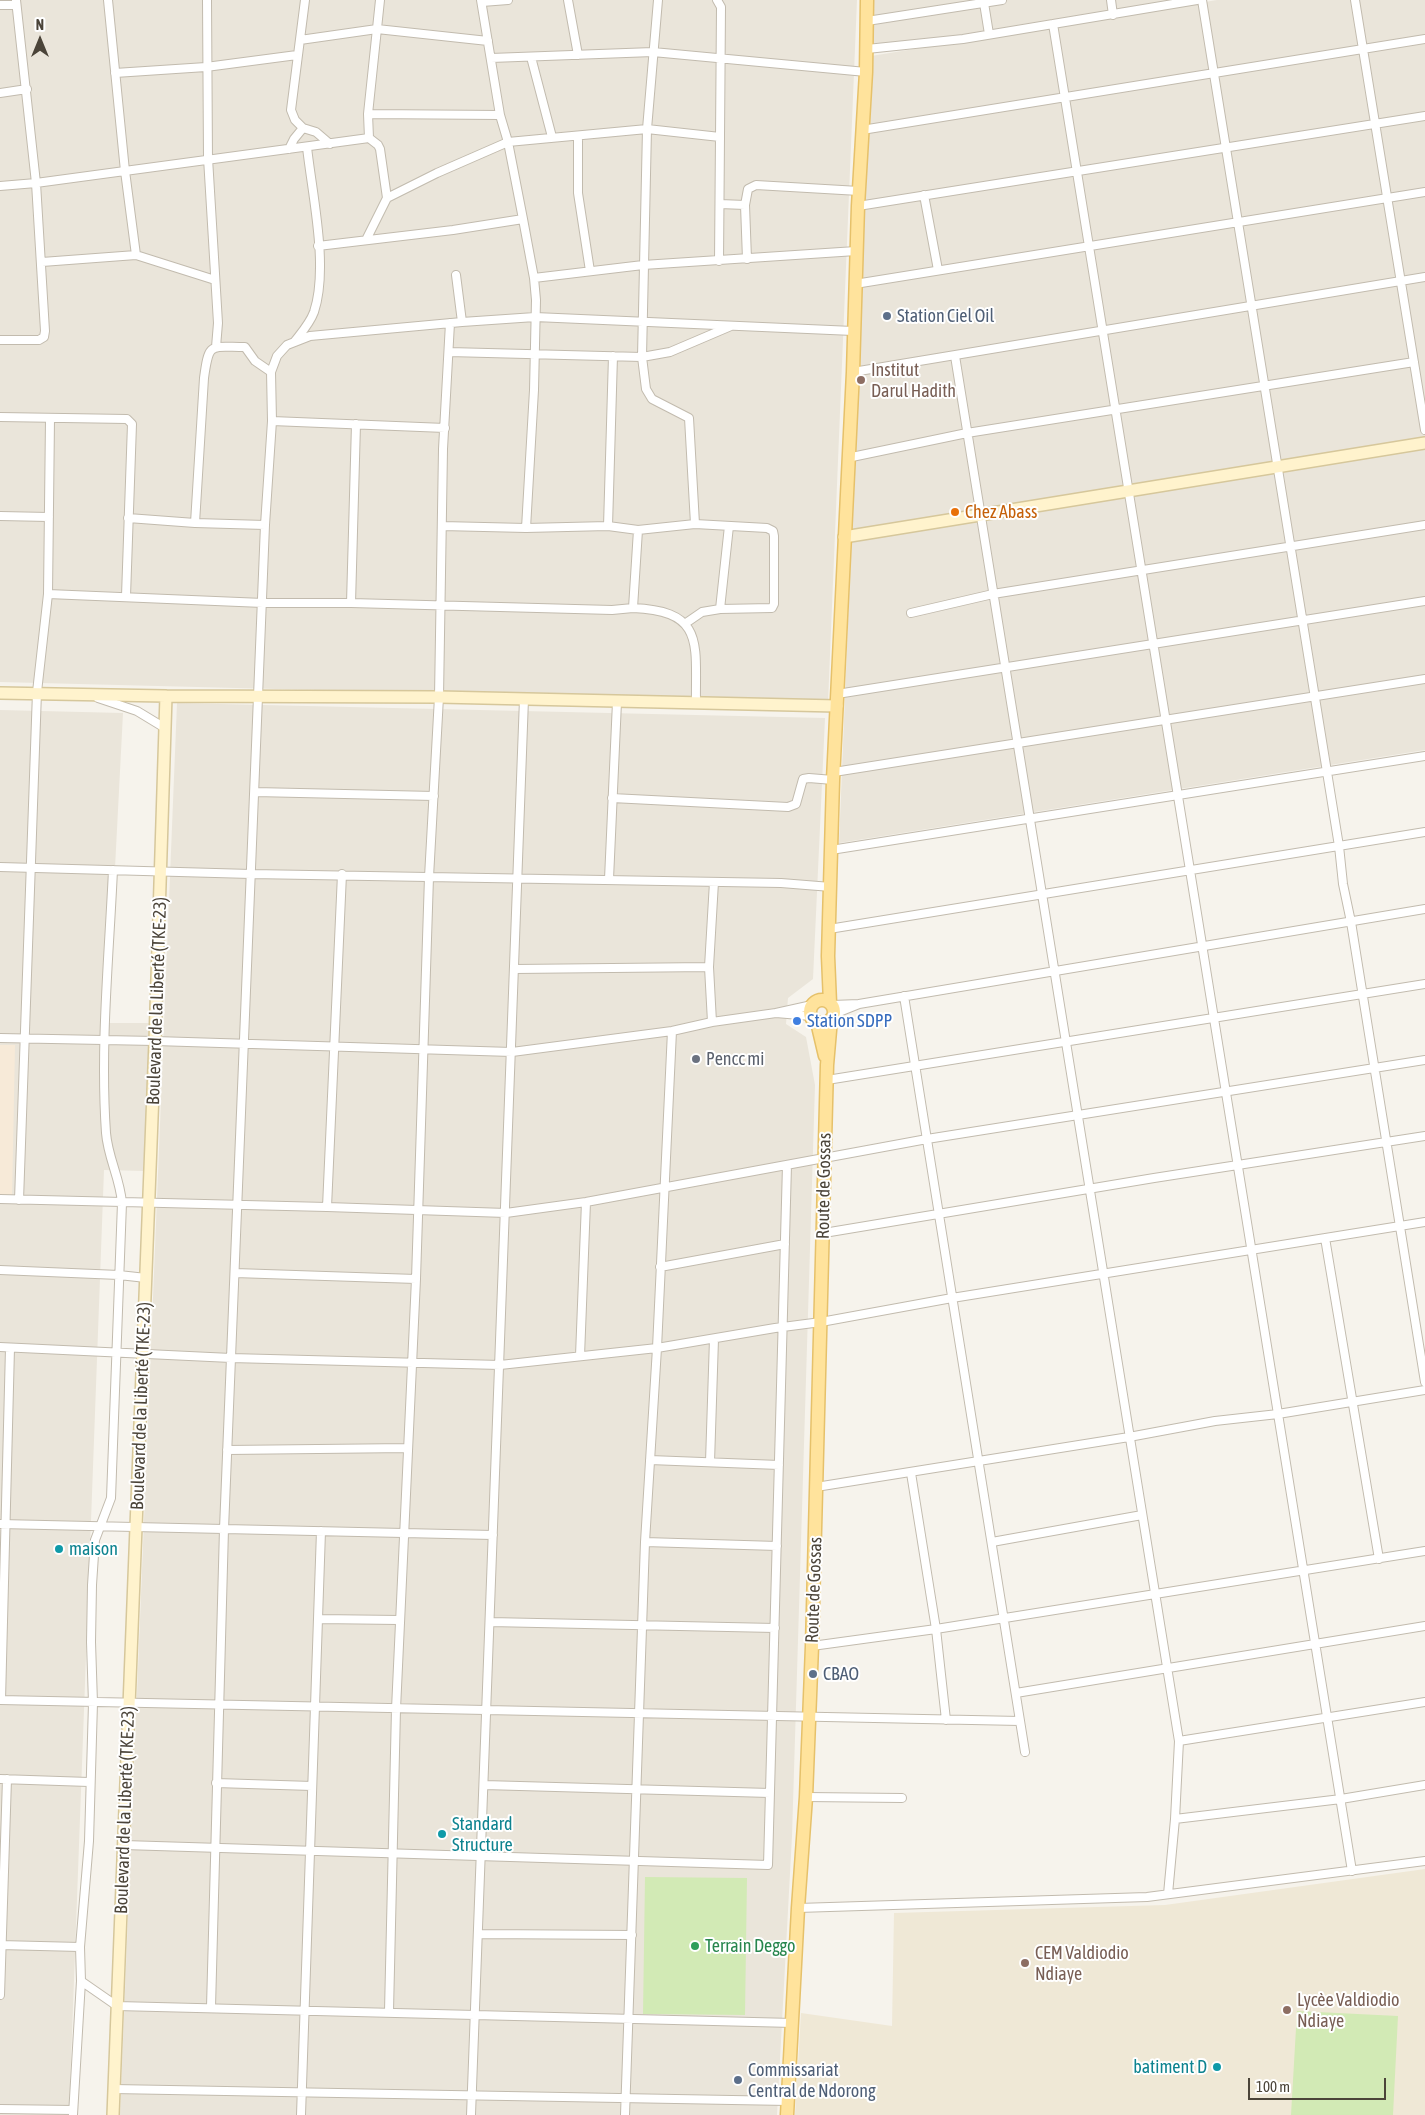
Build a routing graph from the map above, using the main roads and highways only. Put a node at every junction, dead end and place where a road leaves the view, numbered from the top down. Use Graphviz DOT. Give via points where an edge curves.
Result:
graph roads {
  1 [pos="867,0"];
  2 [pos="787,2115"];
  1 -- 2 [label="main road, Route de Gossas" via="828,956 823,1010 827,1065 826,1158 812,1646"];
}
